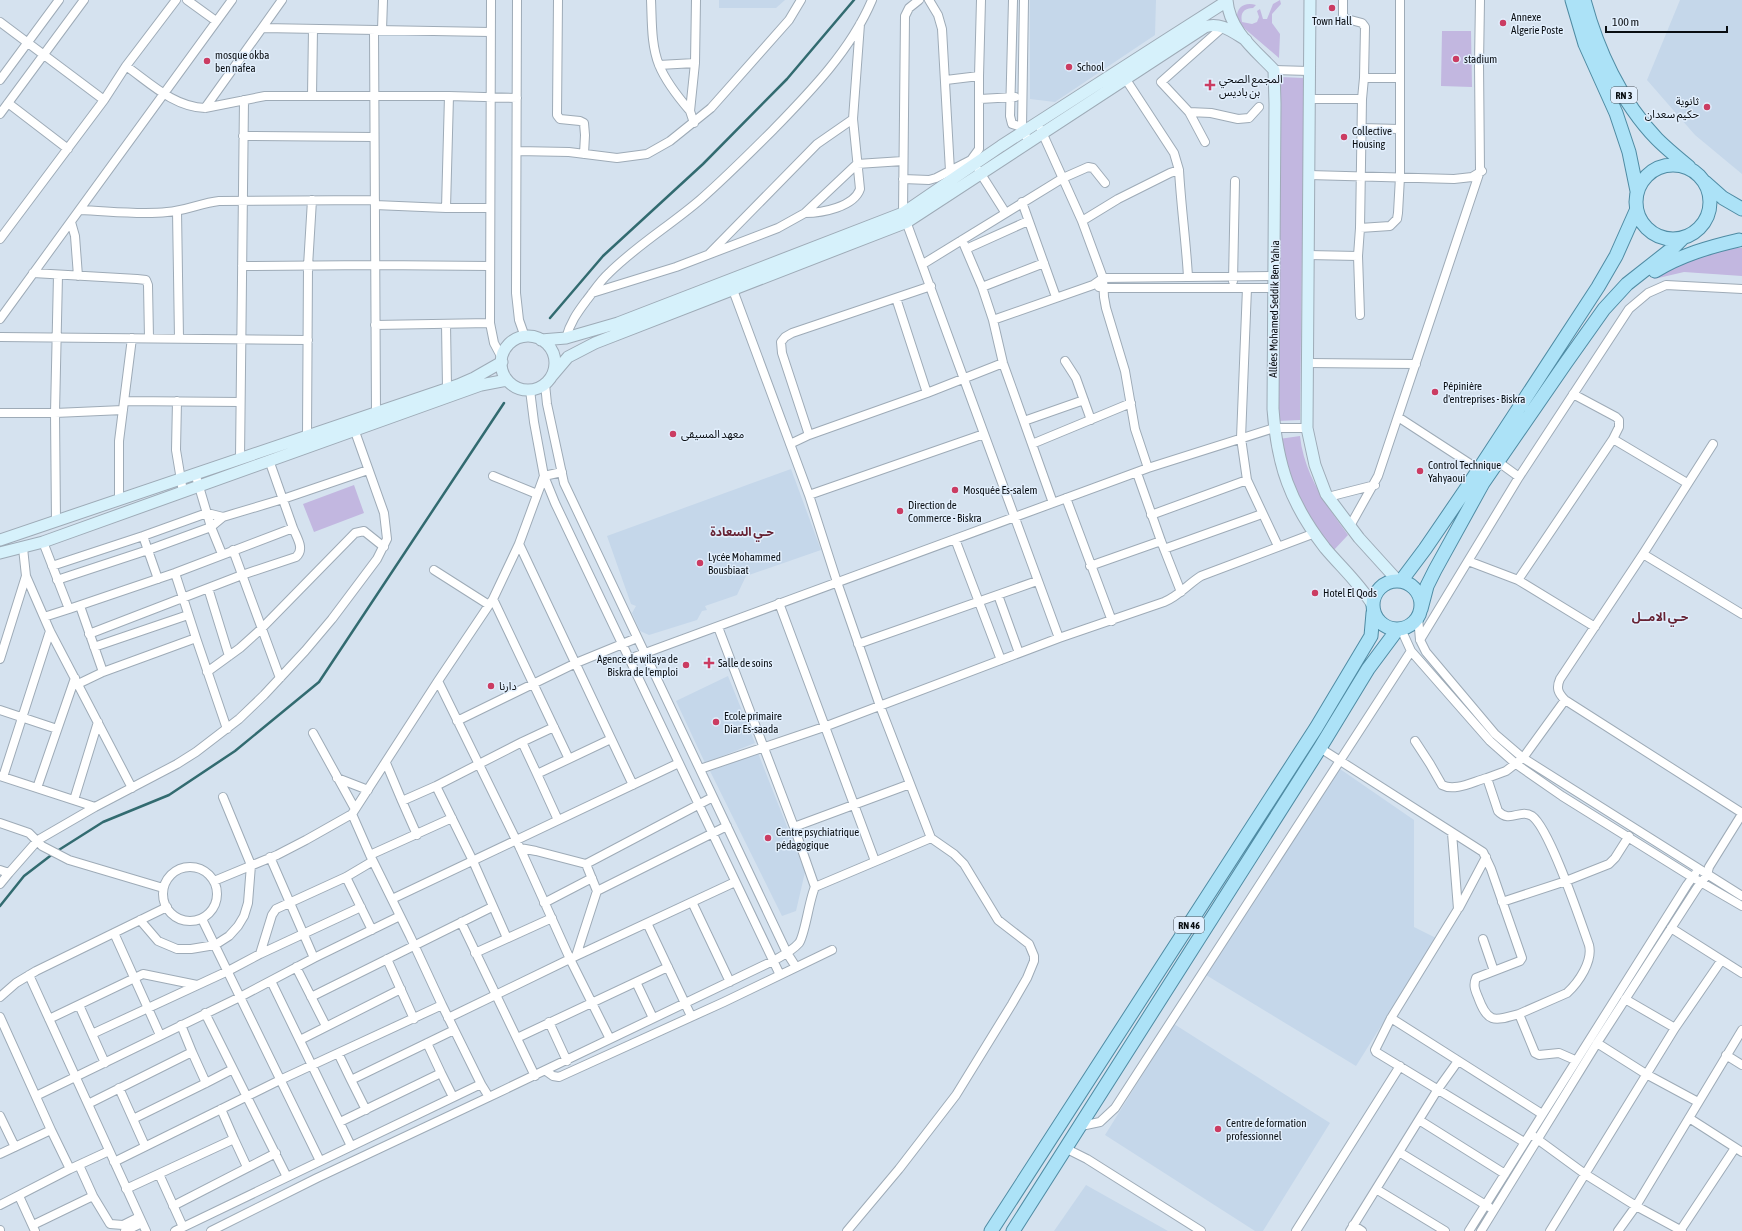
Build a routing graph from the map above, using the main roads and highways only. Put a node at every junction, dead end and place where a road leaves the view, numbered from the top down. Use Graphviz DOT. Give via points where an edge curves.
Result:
graph roads {
  1 [pos="1572,0"];
  2 [pos="1584,0"];
  3 [pos="1698,175"];
  4 [pos="1637,191"];
  5 [pos="1742,209"];
  6 [pos="1636,211"];
  7 [pos="1686,237"];
  8 [pos="1740,240"];
  9 [pos="1604,309"];
  10 [pos="1399,581"];
  11 [pos="1373,609"];
  12 [pos="1420,613"];
  13 [pos="1399,630"];
  14 [pos="991,1231"];
  15 [pos="1013,1231"];
  1 -- 4 [label="main road, RN 3" via="1585,44 1616,113 1629,152"];
  2 -- 3 [label="main road, RN 3" via="1603,52 1624,96 1657,139"];
  3 -- 4 [label="main road" via="1683,166 1660,167 1650,172"];
  3 -- 5 [label="main road, RN 3" via="1723,198"];
  3 -- 7 [label="main road" via="1709,191 1710,204 1707,217 1700,227"];
  4 -- 6 [label="main road"];
  6 -- 7 [label="main road" via="1641,222 1659,237"];
  6 -- 10 [label="main road" via="1616,256 1598,287 1425,549"];
  7 -- 8 [label="main road" via="1699,240"];
  7 -- 9 [label="main road" via="1627,284"];
  8 -- 9 [label="main road" via="1708,247 1666,264"];
  9 -- 12 [label="main road" via="1483,483 1427,586"];
  10 -- 11 [label="main road" via="1385,584 1378,589 1374,596"];
  10 -- 12 [label="main road" via="1408,584 1419,594"];
  11 -- 13 [label="main road" via="1377,620 1383,626"];
  11 -- 14 [label="main road, RN 46" via="1371,636 1316,728"];
  12 -- 13 [label="main road" via="1408,627"];
  13 -- 15 [label="main road, RN 46" via="1368,669"];
}
